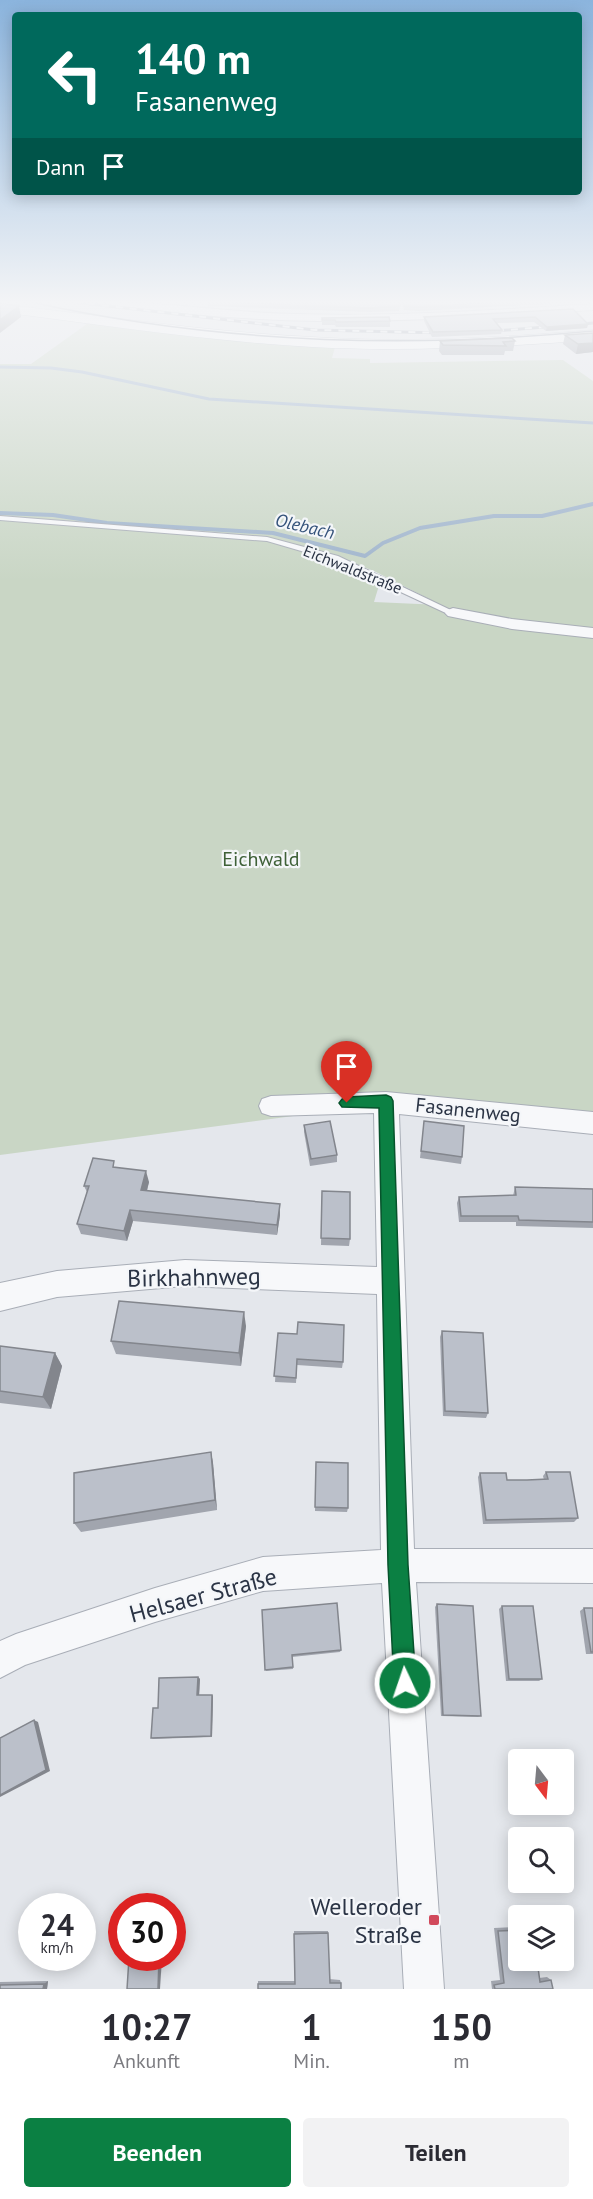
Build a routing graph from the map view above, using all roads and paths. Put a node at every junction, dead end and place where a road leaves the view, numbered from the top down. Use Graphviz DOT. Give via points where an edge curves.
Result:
graph roads {
  1 [pos="0,518"];
  2 [pos="453,612"];
  3 [pos="593,633"];
  4 [pos="386,1101"];
  5 [pos="271,1106"];
  6 [pos="593,1123"];
  7 [pos="389,1281"];
  8 [pos="0,1297"];
  9 [pos="398,1565"];
  10 [pos="593,1566"];
  11 [pos="0,1660"];
  12 [pos="424,1989"];
  1 -- 2 [label="lane, Eichwaldstraße" via="267,539 335,558"];
  2 -- 3 [label="street, Eichwaldstraße" via="512,624"];
  4 -- 5 [label="street, Fasanenweg"];
  4 -- 6 [label="street, Fasanenweg"];
  4 -- 7 [label="street"];
  7 -- 8 [label="street, Birkhahnweg" via="185,1273 57,1284"];
  7 -- 9 [label="street"];
  9 -- 10 [label="street, Helsaer Straße"];
  9 -- 11 [label="street, Helsaer Straße" via="263,1574 155,1605 16,1651"];
  9 -- 12 [label="street"];
}
